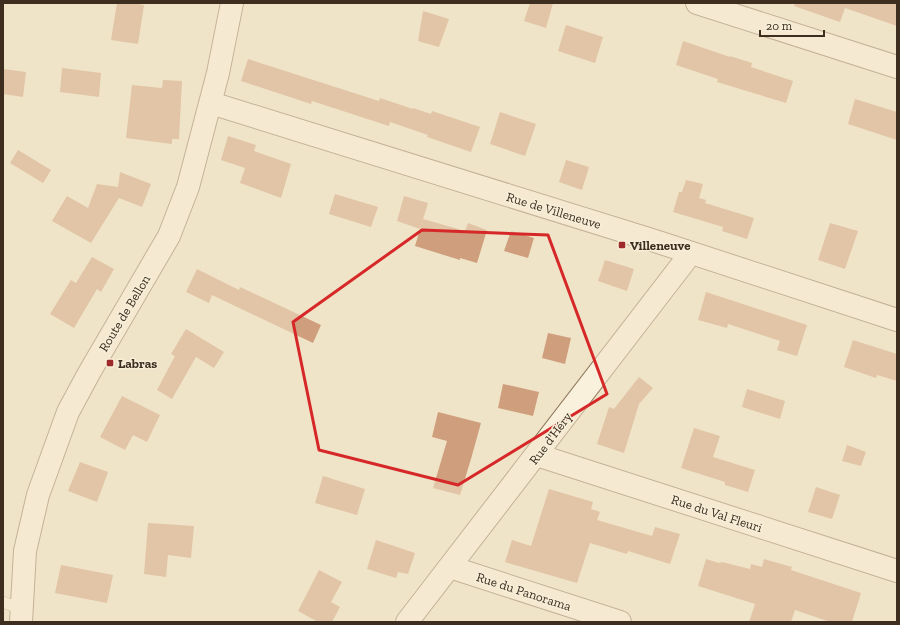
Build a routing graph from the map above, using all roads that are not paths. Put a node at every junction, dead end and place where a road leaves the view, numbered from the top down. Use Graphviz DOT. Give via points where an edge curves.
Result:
graph roads {
  1 [pos="232,3"];
  2 [pos="710,5"];
  3 [pos="897,67"];
  4 [pos="210,103"];
  5 [pos="691,253"];
  6 [pos="897,320"];
  7 [pos="536,455"];
  8 [pos="450,567"];
  9 [pos="897,572"];
  10 [pos="15,611"];
  11 [pos="407,622"];
  12 [pos="620,622"];
  1 -- 4 [label="street, Route de Bellon"];
  2 -- 3 [label="street"];
  4 -- 5 [label="street, Rue de Villeneuve"];
  4 -- 10 [label="street, Route de Bellon" via="188,187 169,236 68,412 38,495"];
  5 -- 6 [label="street, Rue de Villeneuve"];
  5 -- 7 [label="street, Rue d'Héry"];
  7 -- 8 [label="street, Rue d'Héry"];
  7 -- 9 [label="street, Rue du Val Fleuri"];
  8 -- 11 [label="street, Rue d'Héry"];
  8 -- 12 [label="street, Rue du Panorama"];
}
